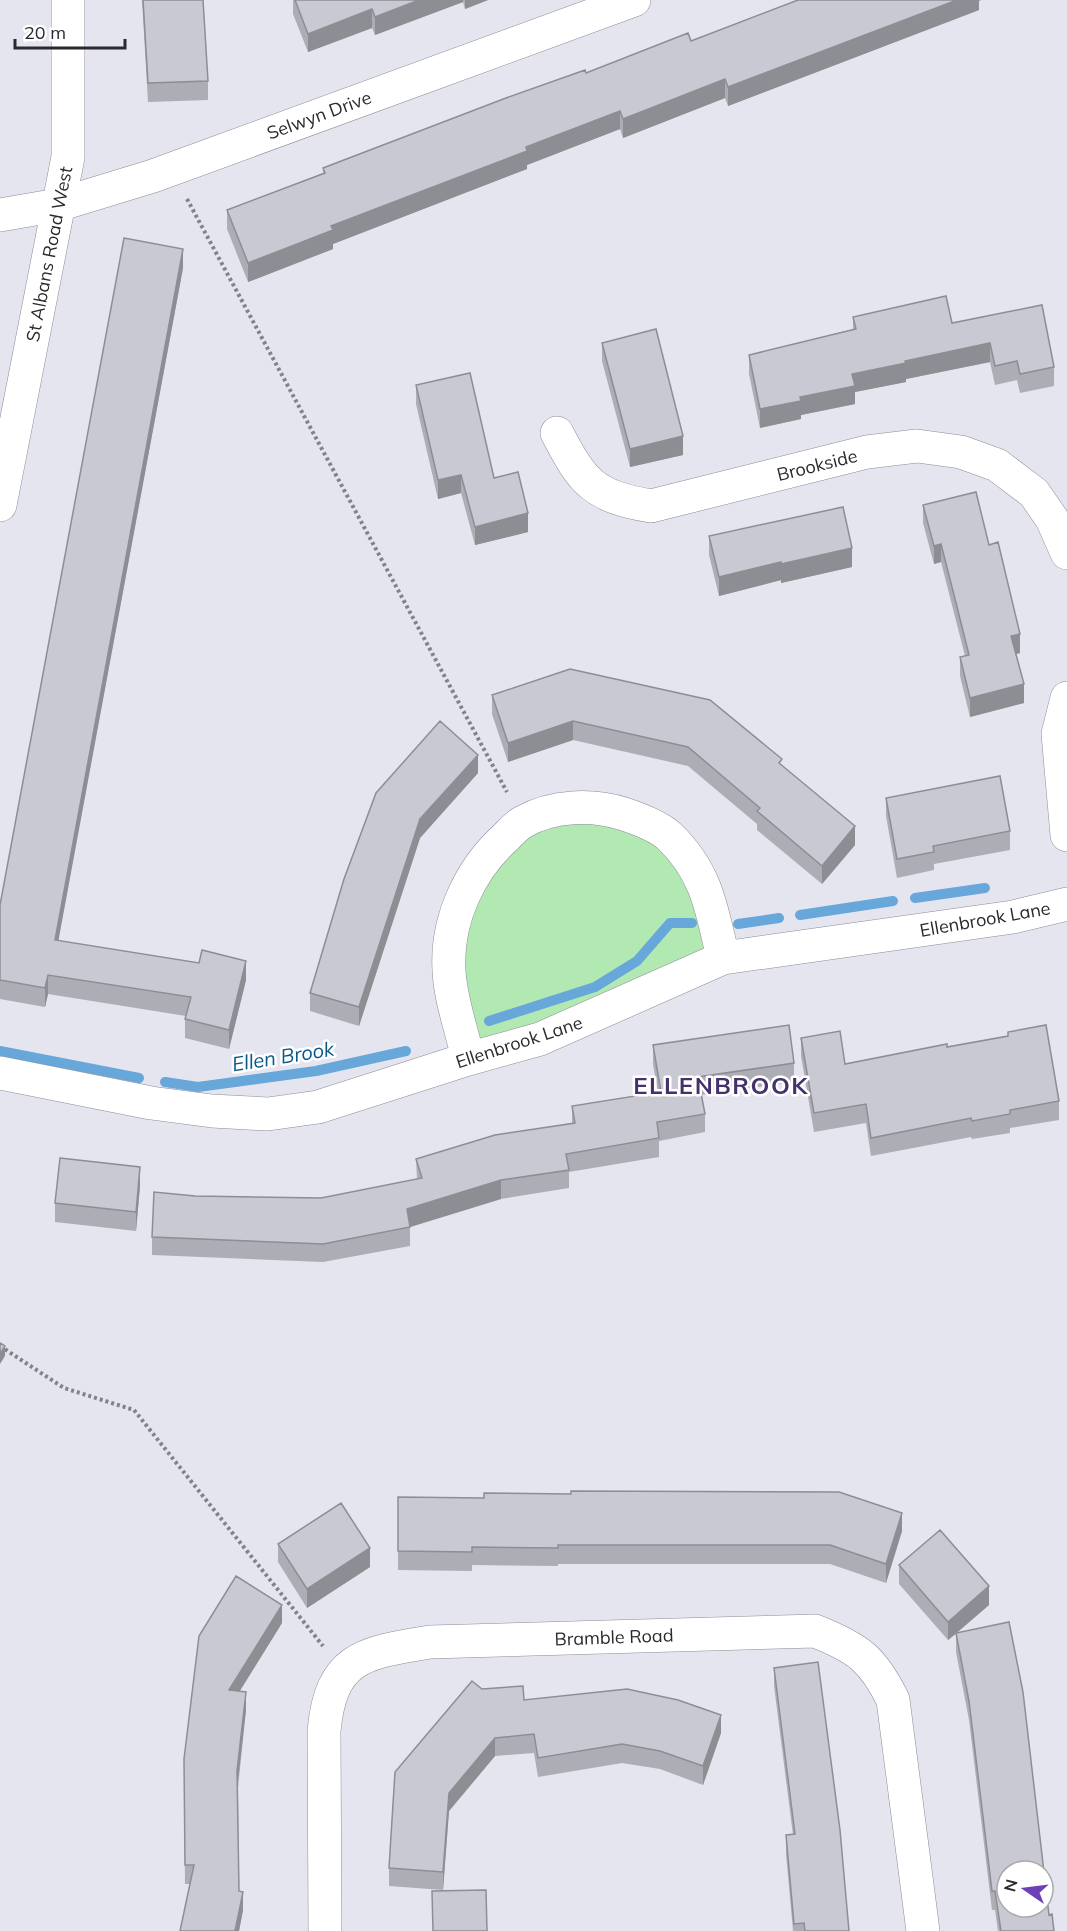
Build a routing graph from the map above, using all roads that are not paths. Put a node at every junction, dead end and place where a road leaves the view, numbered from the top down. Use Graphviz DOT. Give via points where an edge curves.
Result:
graph roads {
  1 [pos="68,0"];
  2 [pos="634,0"];
  3 [pos="58,205"];
  4 [pos="0,215"];
  5 [pos="557,433"];
  6 [pos="0,505"];
  7 [pos="1067,553"];
  8 [pos="1067,698"];
  9 [pos="1067,835"];
  10 [pos="1067,904"];
  11 [pos="723,958"];
  12 [pos="468,1059"];
  13 [pos="0,1073"];
  14 [pos="325,1931"];
  15 [pos="923,1931"];
  1 -- 3 [label="street, St Albans Road West" via="68,157"];
  2 -- 3 [label="street, Selwyn Drive" via="171,169"];
  3 -- 4 [label="street, Selwyn Drive"];
  3 -- 6 [label="street, St Albans Road West"];
  5 -- 7 [label="street, Brookside" via="578,473 620,501 651,506 867,452 917,446 961,452 997,465 1034,493 1052,519"];
  8 -- 9 [label="street" via="1058,734"];
  10 -- 11 [label="street, Ellenbrook Lane" via="1013,917"];
  11 -- 12 [label="street, Ellenbrook Lane" via="540,1039"];
  11 -- 12 [label="street" via="707,889 686,855 667,835 607,808 567,807 522,822 488,853 468,883 452,933 448,970"];
  12 -- 13 [label="street, Ellenbrook Lane" via="318,1107 268,1114 151,1103"];
  14 -- 15 [label="street, Bramble Road" via="324,1731 326,1705 342,1671 382,1650 430,1642 815,1631 845,1643 879,1671 893,1700"];
}
